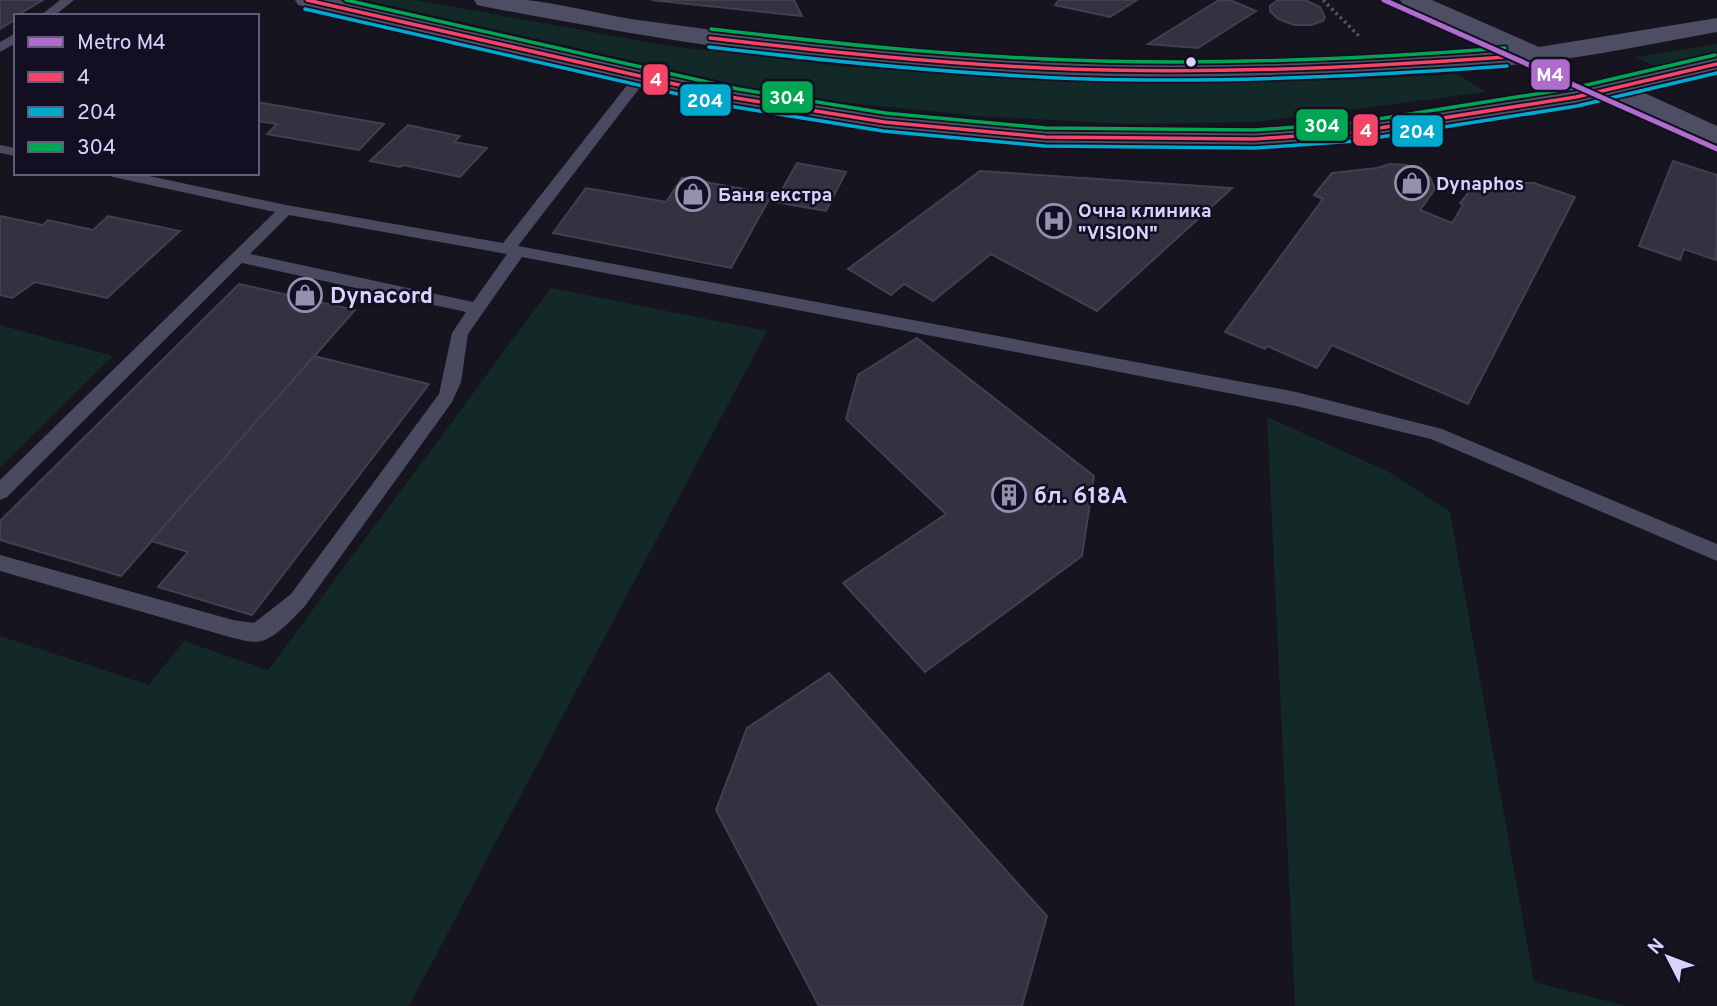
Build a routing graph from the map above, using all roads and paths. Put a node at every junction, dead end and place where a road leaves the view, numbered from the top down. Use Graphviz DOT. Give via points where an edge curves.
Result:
graph roads {
  1 [pos="68,0"];
  2 [pos="307,0"];
  3 [pos="486,0"];
  4 [pos="1324,0"];
  5 [pos="1412,0"];
  6 [pos="49,14"];
  7 [pos="1717,25"];
  8 [pos="1365,44"];
  9 [pos="1535,54"];
  10 [pos="1717,64"];
  11 [pos="640,78"];
  12 [pos="1615,90"];
  13 [pos="1717,136"];
  14 [pos="122,175"];
  15 [pos="286,210"];
  16 [pos="512,251"];
  17 [pos="240,257"];
  18 [pos="476,308"];
  19 [pos="0,492"];
  20 [pos="1717,552"];
  21 [pos="0,563"];
  1 -- 6 [label="lane"];
  2 -- 11 [label="main road"];
  3 -- 9 [label="main road" via="674,34 965,63 1089,70 1286,69"];
  4 -- 8 [label="path"];
  5 -- 9 [label="main road"];
  7 -- 9 [label="main road"];
  9 -- 12 [label="main road"];
  10 -- 12 [label="main road"];
  11 -- 12 [label="main road" via="818,113 962,131 1203,140 1281,138 1413,125"];
  11 -- 16 [label="lane"];
  12 -- 13 [label="main road"];
  14 -- 15 [label="lane"];
  15 -- 16 [label="lane"];
  15 -- 17 [label="lane"];
  16 -- 18 [label="lane"];
  16 -- 20 [label="lane" via="1296,399 1390,421 1482,452"];
  17 -- 18 [label="lane"];
  17 -- 19 [label="lane"];
  18 -- 21 [label="lane" via="460,333 453,384 446,397 298,600 257,633"];
}
